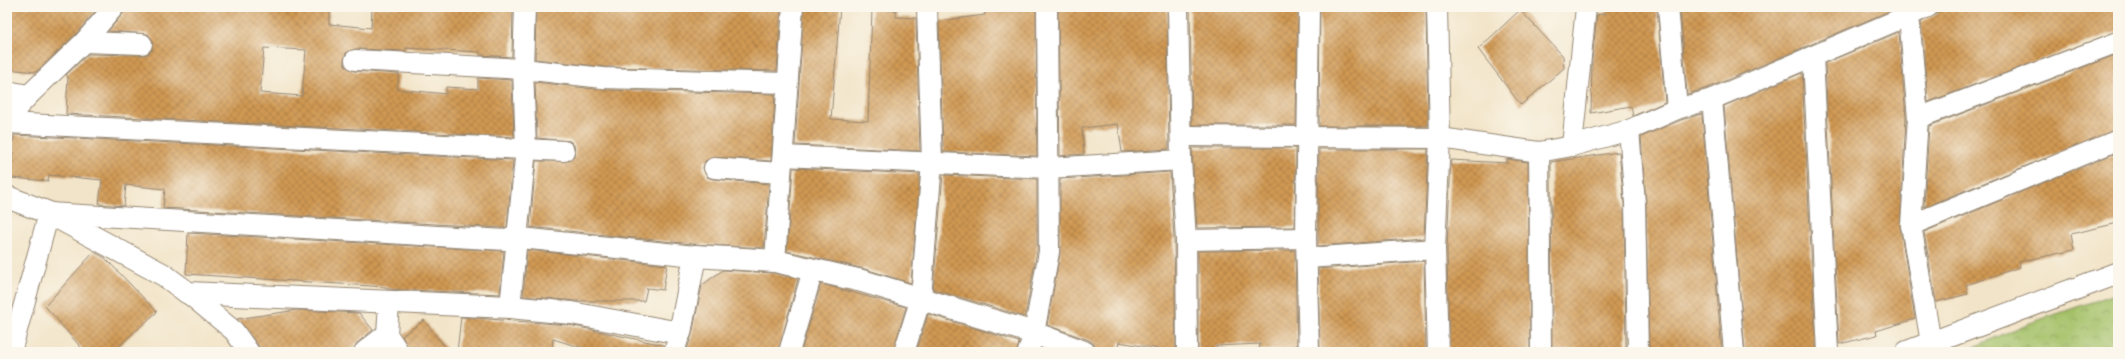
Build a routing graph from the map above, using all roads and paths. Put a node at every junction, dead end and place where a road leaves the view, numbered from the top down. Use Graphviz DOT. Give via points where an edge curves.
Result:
graph roads {
  1 [pos="114,7"];
  2 [pos="526,7"];
  3 [pos="793,7"];
  4 [pos="927,7"];
  5 [pos="1047,7"];
  6 [pos="1178,7"];
  7 [pos="1309,7"];
  8 [pos="1437,7"];
  9 [pos="1586,7"];
  10 [pos="1668,7"];
  11 [pos="1928,7"];
  12 [pos="1909,16"];
  13 [pos="84,42"];
  14 [pos="2118,42"];
  15 [pos="142,44"];
  16 [pos="1814,57"];
  17 [pos="355,60"];
  18 [pos="522,69"];
  19 [pos="788,83"];
  20 [pos="7,91"];
  21 [pos="29,94"];
  22 [pos="1712,99"];
  23 [pos="1677,109"];
  24 [pos="7,118"];
  25 [pos="1918,118"];
  26 [pos="7,123"];
  27 [pos="1629,130"];
  28 [pos="1182,136"];
  29 [pos="1309,137"];
  30 [pos="1440,138"];
  31 [pos="2118,140"];
  32 [pos="1572,146"];
  33 [pos="526,149"];
  34 [pos="564,151"];
  35 [pos="1539,152"];
  36 [pos="1181,160"];
  37 [pos="932,162"];
  38 [pos="782,165"];
  39 [pos="714,168"];
  40 [pos="1048,168"];
  41 [pos="7,197"];
  42 [pos="49,213"];
  43 [pos="1911,226"];
  44 [pos="517,238"];
  45 [pos="1186,240"];
  46 [pos="1307,248"];
  47 [pos="1435,249"];
  48 [pos="695,256"];
  49 [pos="775,261"];
  50 [pos="813,270"];
  51 [pos="2118,273"];
  52 [pos="188,293"];
  53 [pos="921,298"];
  54 [pos="390,303"];
  55 [pos="510,307"];
  56 [pos="387,334"];
  57 [pos="677,342"];
  58 [pos="1031,343"];
  59 [pos="1931,343"];
  60 [pos="10,352"];
  61 [pos="249,352"];
  62 [pos="364,352"];
  63 [pos="399,352"];
  64 [pos="789,352"];
  65 [pos="904,352"];
  66 [pos="1084,352"];
  67 [pos="1187,352"];
  68 [pos="1309,352"];
  69 [pos="1438,352"];
  70 [pos="1541,352"];
  71 [pos="1638,352"];
  72 [pos="1734,352"];
  73 [pos="1828,352"];
  74 [pos="1907,352"];
  1 -- 13 [label="street"];
  2 -- 18 [label="street"];
  3 -- 19 [label="street"];
  4 -- 37 [label="street"];
  5 -- 40 [label="street"];
  6 -- 28 [label="street"];
  7 -- 29 [label="street"];
  8 -- 30 [label="street"];
  9 -- 32 [label="street"];
  10 -- 23 [label="street"];
  11 -- 12 [label="street"];
  12 -- 16 [label="street"];
  12 -- 25 [label="street"];
  13 -- 15 [label="street"];
  13 -- 21 [label="street"];
  14 -- 25 [label="street"];
  16 -- 22 [label="street"];
  16 -- 73 [label="street"];
  17 -- 18 [label="street"];
  18 -- 19 [label="street" via="603,78"];
  18 -- 33 [label="street"];
  19 -- 38 [label="street"];
  20 -- 21 [label="street"];
  21 -- 24 [label="street"];
  22 -- 23 [label="street"];
  22 -- 72 [label="street"];
  23 -- 27 [label="street"];
  25 -- 43 [label="street"];
  26 -- 33 [label="street"];
  27 -- 32 [label="street"];
  27 -- 71 [label="street" via="1635,203"];
  28 -- 29 [label="street"];
  28 -- 36 [label="street"];
  29 -- 30 [label="street"];
  29 -- 46 [label="street"];
  30 -- 35 [label="street"];
  30 -- 47 [label="street"];
  31 -- 43 [label="street"];
  32 -- 35 [label="street"];
  33 -- 34 [label="street"];
  33 -- 44 [label="street"];
  35 -- 70 [label="street"];
  36 -- 40 [label="street"];
  36 -- 45 [label="street"];
  37 -- 38 [label="street"];
  37 -- 40 [label="street"];
  37 -- 53 [label="street"];
  38 -- 39 [label="street"];
  38 -- 49 [label="street"];
  40 -- 58 [label="street" via="1049,252"];
  41 -- 42 [label="street"];
  42 -- 44 [label="street" via="505,240"];
  42 -- 52 [label="street" via="164,275"];
  42 -- 60 [label="street"];
  43 -- 59 [label="street"];
  44 -- 48 [label="street"];
  44 -- 55 [label="street"];
  45 -- 46 [label="street"];
  45 -- 67 [label="street"];
  46 -- 47 [label="street"];
  46 -- 68 [label="street"];
  47 -- 69 [label="street"];
  48 -- 49 [label="street"];
  48 -- 57 [label="street"];
  49 -- 50 [label="street"];
  50 -- 53 [label="street" via="862,280"];
  50 -- 64 [label="street"];
  51 -- 59 [label="street"];
  52 -- 54 [label="street"];
  52 -- 61 [label="street" via="234,331"];
  53 -- 58 [label="street"];
  53 -- 65 [label="street"];
  54 -- 55 [label="street"];
  54 -- 56 [label="street"];
  55 -- 57 [label="street" via="571,313"];
  56 -- 62 [label="street"];
  56 -- 63 [label="street"];
  58 -- 66 [label="street"];
  59 -- 74 [label="street"];
}
